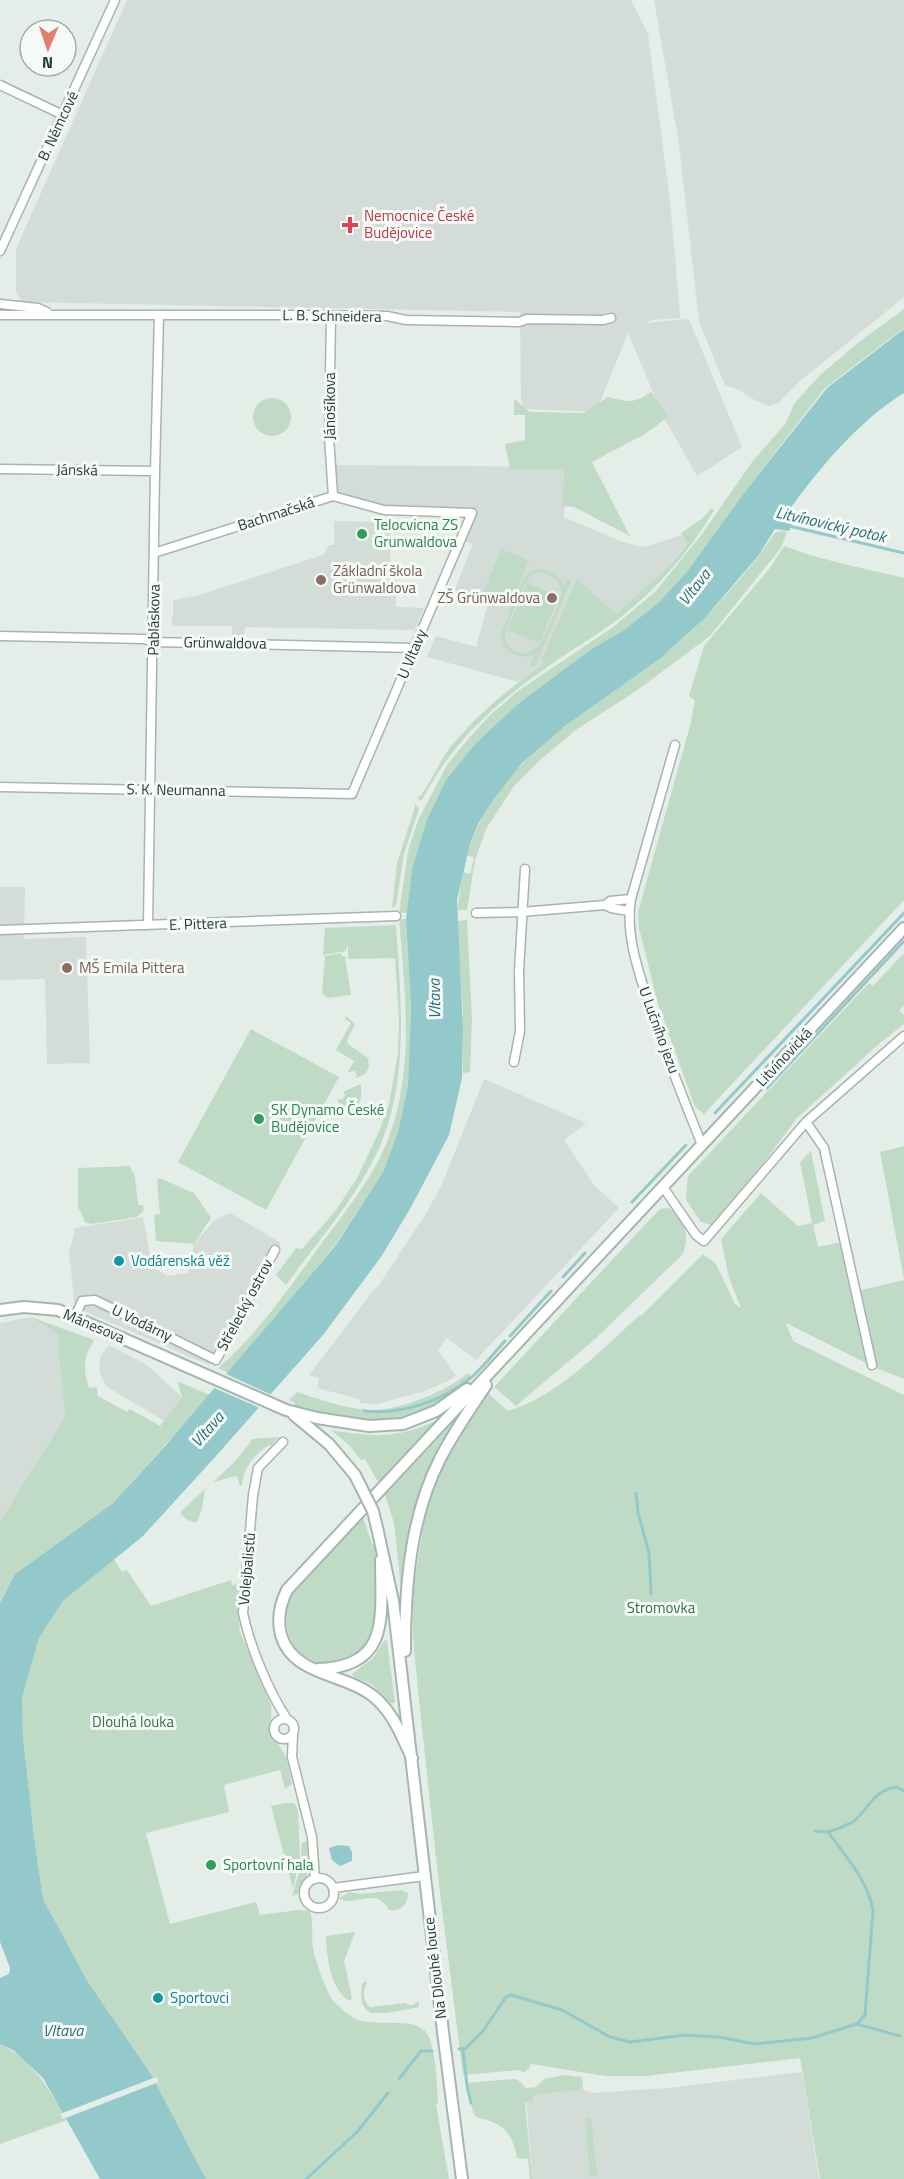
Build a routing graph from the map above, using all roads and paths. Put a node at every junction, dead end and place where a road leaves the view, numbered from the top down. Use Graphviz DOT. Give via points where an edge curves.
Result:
graph roads {
  1 [pos="115,0"];
  2 [pos="0,85"];
  3 [pos="63,115"];
  4 [pos="0,250"];
  5 [pos="0,304"];
  6 [pos="51,313"];
  7 [pos="0,315"];
  8 [pos="159,315"];
  9 [pos="331,315"];
  10 [pos="611,318"];
  11 [pos="0,469"];
  12 [pos="155,471"];
  13 [pos="333,496"];
  14 [pos="472,513"];
  15 [pos="154,553"];
  16 [pos="0,636"];
  17 [pos="153,642"];
  18 [pos="414,648"];
  19 [pos="675,745"];
  20 [pos="0,787"];
  21 [pos="151,788"];
  22 [pos="352,794"];
  23 [pos="525,869"];
  24 [pos="631,899"];
  25 [pos="605,905"];
  26 [pos="629,911"];
  27 [pos="521,912"];
  28 [pos="476,913"];
  29 [pos="396,916"];
  30 [pos="148,925"];
  31 [pos="904,928"];
  32 [pos="0,930"];
  33 [pos="904,1036"];
  34 [pos="514,1062"];
  35 [pos="806,1122"];
  36 [pos="702,1145"];
  37 [pos="663,1187"];
  38 [pos="274,1250"];
  39 [pos="0,1310"];
  40 [pos="75,1317"];
  41 [pos="216,1360"];
  42 [pos="500,1362"];
  43 [pos="872,1365"];
  44 [pos="283,1409"];
  45 [pos="283,1442"];
  46 [pos="381,1545"];
  47 [pos="314,1669"];
  48 [pos="275,1701"];
  49 [pos="406,1706"];
  50 [pos="287,1719"];
  51 [pos="275,1723"];
  52 [pos="292,1734"];
  53 [pos="281,1739"];
  54 [pos="292,1757"];
  55 [pos="412,1758"];
  56 [pos="424,1876"];
  57 [pos="315,1879"];
  58 [pos="333,1888"];
  59 [pos="462,2179"];
  1 -- 3 [label="street, B. Němcové"];
  2 -- 3 [label="street"];
  3 -- 4 [label="street, B. Němcové"];
  5 -- 6 [label="street, L. B. Schneidera"];
  6 -- 7 [label="street, L. B. Schneidera"];
  6 -- 8 [label="street, L. B. Schneidera"];
  8 -- 9 [label="street, L. B. Schneidera"];
  8 -- 12 [label="street, Pabláskova"];
  9 -- 10 [label="street, L. B. Schneidera" via="519,322"];
  9 -- 13 [label="street, Jánošíkova" via="329,437"];
  11 -- 12 [label="street, Jánská"];
  12 -- 15 [label="street, Pabláskova"];
  13 -- 14 [label="street, Bachmačská" via="384,510"];
  13 -- 15 [label="street, Bachmačská"];
  14 -- 18 [label="street, U Vltavy"];
  15 -- 17 [label="street, Pabláskova"];
  16 -- 17 [label="street, Grünwaldova"];
  17 -- 18 [label="street, Grünwaldova"];
  17 -- 21 [label="street, Pabláskova"];
  18 -- 22 [label="street, U Vltavy"];
  19 -- 24 [label="street, U Lučního jezu"];
  20 -- 21 [label="street, S. K. Neumanna"];
  21 -- 22 [label="street, S. K. Neumanna"];
  21 -- 30 [label="street, Pabláskova"];
  23 -- 27 [label="street"];
  24 -- 25 [label="street"];
  24 -- 26 [label="street, U Lučního jezu"];
  25 -- 26 [label="street"];
  25 -- 27 [label="street"];
  26 -- 36 [label="street, U Lučního jezu" via="639,974"];
  27 -- 28 [label="street"];
  27 -- 34 [label="street" via="520,1032"];
  29 -- 30 [label="street, E. Pittera"];
  30 -- 32 [label="street, E. Pittera"];
  31 -- 36 [label="main road, Litvínovická"];
  33 -- 35 [label="street"];
  35 -- 37 [label="street" via="704,1241"];
  35 -- 43 [label="street" via="824,1148"];
  36 -- 37 [label="main road, Litvínovická"];
  37 -- 42 [label="main road, Litvínovická"];
  38 -- 41 [label="street, Střelecký ostrov"];
  39 -- 40 [label="main road, Mánesova" via="40,1308"];
  40 -- 41 [label="street, U Vodárny" via="82,1301 95,1300"];
  40 -- 44 [label="main road, Mánesova"];
  42 -- 44 [label="main road" via="456,1398 403,1424 369,1426"];
  42 -- 47 [label="main road" via="287,1590 280,1610 282,1639 295,1658"];
  42 -- 49 [label="main road" via="438,1462 419,1518 406,1593"];
  44 -- 46 [label="main road, bridge" via="329,1444 356,1475 373,1511"];
  45 -- 48 [label="street, Volejbalistů" via="258,1468 243,1600 246,1627"];
  46 -- 47 [label="main road" via="380,1616 375,1641 368,1652 350,1665"];
  46 -- 49 [label="main road" via="393,1601"];
  47 -- 55 [label="main road" via="363,1689 383,1705"];
  48 -- 50 [label="street, Volejbalistů"];
  48 -- 51 [label="street, Volejbalistů"];
  49 -- 55 [label="main road, Na Dlouhé louce"];
  50 -- 51 [label="street"];
  50 -- 52 [label="street, Volejbalistů" via="294,1727"];
  51 -- 53 [label="street, Volejbalistů" via="274,1732"];
  52 -- 53 [label="street"];
  52 -- 54 [label="street, Volejbalistů"];
  53 -- 54 [label="street, Volejbalistů"];
  54 -- 57 [label="street, Volejbalistů" via="312,1837"];
  55 -- 56 [label="main road, Na Dlouhé louce"];
  56 -- 58 [label="street"];
  56 -- 59 [label="main road, Na Dlouhé louce"];
  57 -- 58 [label="street" via="324,1879"];
  57 -- 58 [label="street" via="307,1884 304,1893 314,1907 330,1903"];
}
